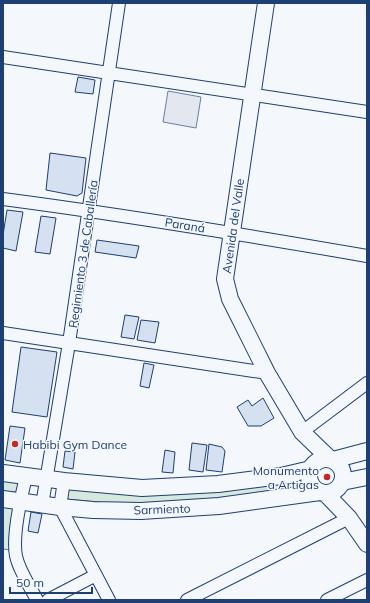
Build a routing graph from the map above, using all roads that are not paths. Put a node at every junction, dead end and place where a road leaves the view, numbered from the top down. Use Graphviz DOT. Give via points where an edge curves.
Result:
graph roads {
  1 [pos="119,3"];
  2 [pos="266,3"];
  3 [pos="3,57"];
  4 [pos="109,73"];
  5 [pos="252,95"];
  6 [pos="367,112"];
  7 [pos="3,199"];
  8 [pos="89,210"];
  9 [pos="231,233"];
  10 [pos="367,256"];
  11 [pos="3,333"];
  12 [pos="69,343"];
  13 [pos="267,373"];
  14 [pos="367,383"];
  15 [pos="302,432"];
  16 [pos="367,451"];
  17 [pos="331,460"];
  18 [pos="311,468"];
  19 [pos="3,473"];
  20 [pos="26,477"];
  21 [pos="367,477"];
  22 [pos="47,479"];
  23 [pos="64,481"];
  24 [pos="342,484"];
  25 [pos="323,493"];
  26 [pos="3,499"];
  27 [pos="20,502"];
  28 [pos="42,505"];
  29 [pos="60,508"];
  30 [pos="349,518"];
  31 [pos="367,544"];
  32 [pos="96,575"];
  33 [pos="367,580"];
  34 [pos="37,600"];
  35 [pos="48,600"];
  36 [pos="109,600"];
  37 [pos="187,600"];
  38 [pos="328,600"];
  1 -- 4 [label="street, Regimiento 3 de Caballería"];
  2 -- 5 [label="main road, Avenida del Valle"];
  3 -- 4 [label="street"];
  4 -- 5 [label="street"];
  4 -- 8 [label="street, Regimiento 3 de Caballería"];
  5 -- 6 [label="street"];
  5 -- 9 [label="main road, Avenida del Valle"];
  7 -- 8 [label="street, Paraná"];
  8 -- 9 [label="street, Paraná"];
  8 -- 12 [label="street, Regimiento 3 de Caballería"];
  9 -- 10 [label="street, Paraná"];
  9 -- 13 [label="main road, Avenida del Valle" via="224,279 230,299"];
  11 -- 12 [label="street"];
  12 -- 13 [label="street"];
  12 -- 22 [label="street, Regimiento 3 de Caballería"];
  13 -- 15 [label="main road, Avenida del Valle"];
  14 -- 15 [label="street"];
  15 -- 17 [label="main road"];
  15 -- 18 [label="main road"];
  16 -- 17 [label="main road"];
  17 -- 18 [label="main road" via="321,460"];
  17 -- 24 [label="main road" via="337,463 343,472"];
  18 -- 23 [label="main road, Sarmiento" via="281,476 218,484 142,488"];
  18 -- 25 [label="main road" via="311,484"];
  19 -- 20 [label="main road, Sarmiento"];
  20 -- 22 [label="main road, Sarmiento"];
  20 -- 27 [label="street"];
  21 -- 24 [label="main road"];
  22 -- 23 [label="main road, Sarmiento"];
  22 -- 28 [label="street, Regimiento 3 de Caballería"];
  23 -- 29 [label="street"];
  24 -- 25 [label="main road" via="335,491"];
  24 -- 30 [label="main road"];
  25 -- 29 [label="main road, Sarmiento" via="211,507 141,511"];
  25 -- 30 [label="main road"];
  26 -- 27 [label="main road, Sarmiento"];
  27 -- 28 [label="main road, Sarmiento"];
  27 -- 34 [label="street" via="16,555"];
  28 -- 29 [label="main road, Sarmiento"];
  29 -- 32 [label="street"];
  30 -- 31 [label="main road"];
  30 -- 37 [label="street"];
  32 -- 35 [label="street"];
  32 -- 36 [label="street"];
  33 -- 38 [label="street"];
}
